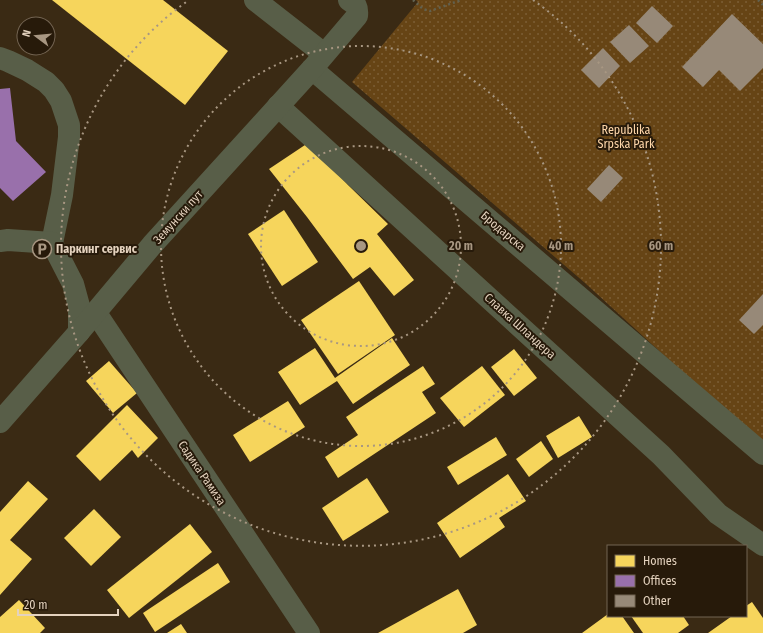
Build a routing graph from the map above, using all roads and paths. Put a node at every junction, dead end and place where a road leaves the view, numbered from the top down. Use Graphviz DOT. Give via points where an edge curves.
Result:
graph roads {
  1 [pos="255,0"];
  2 [pos="349,0"];
  3 [pos="413,0"];
  4 [pos="461,0"];
  5 [pos="758,0"];
  6 [pos="763,5"];
  7 [pos="0,58"];
  8 [pos="318,61"];
  9 [pos="278,106"];
  10 [pos="0,241"];
  11 [pos="52,243"];
  12 [pos="96,313"];
  13 [pos="79,332"];
  14 [pos="0,422"];
  15 [pos="763,454"];
  16 [pos="763,545"];
  17 [pos="309,633"];
  1 -- 8 [label="street, Бродарска"];
  2 -- 8 [label="street" via="356,5 357,16"];
  3 -- 4 [label="path" via="430,11"];
  5 -- 6 [label="path"];
  7 -- 11 [label="street" via="46,82 61,101 69,125 70,137 62,195"];
  8 -- 9 [label="street, Земунски пут"];
  8 -- 15 [label="street, Бродарска"];
  9 -- 12 [label="street, Земунски пут" via="152,245"];
  9 -- 16 [label="street, Славка Шландера" via="661,455 718,514"];
  10 -- 11 [label="street"];
  11 -- 13 [label="street" via="76,295 79,306"];
  12 -- 13 [label="street, Земунски пут"];
  12 -- 17 [label="street, Садика Рамиза"];
  13 -- 14 [label="street, Земунски пут"];
}
